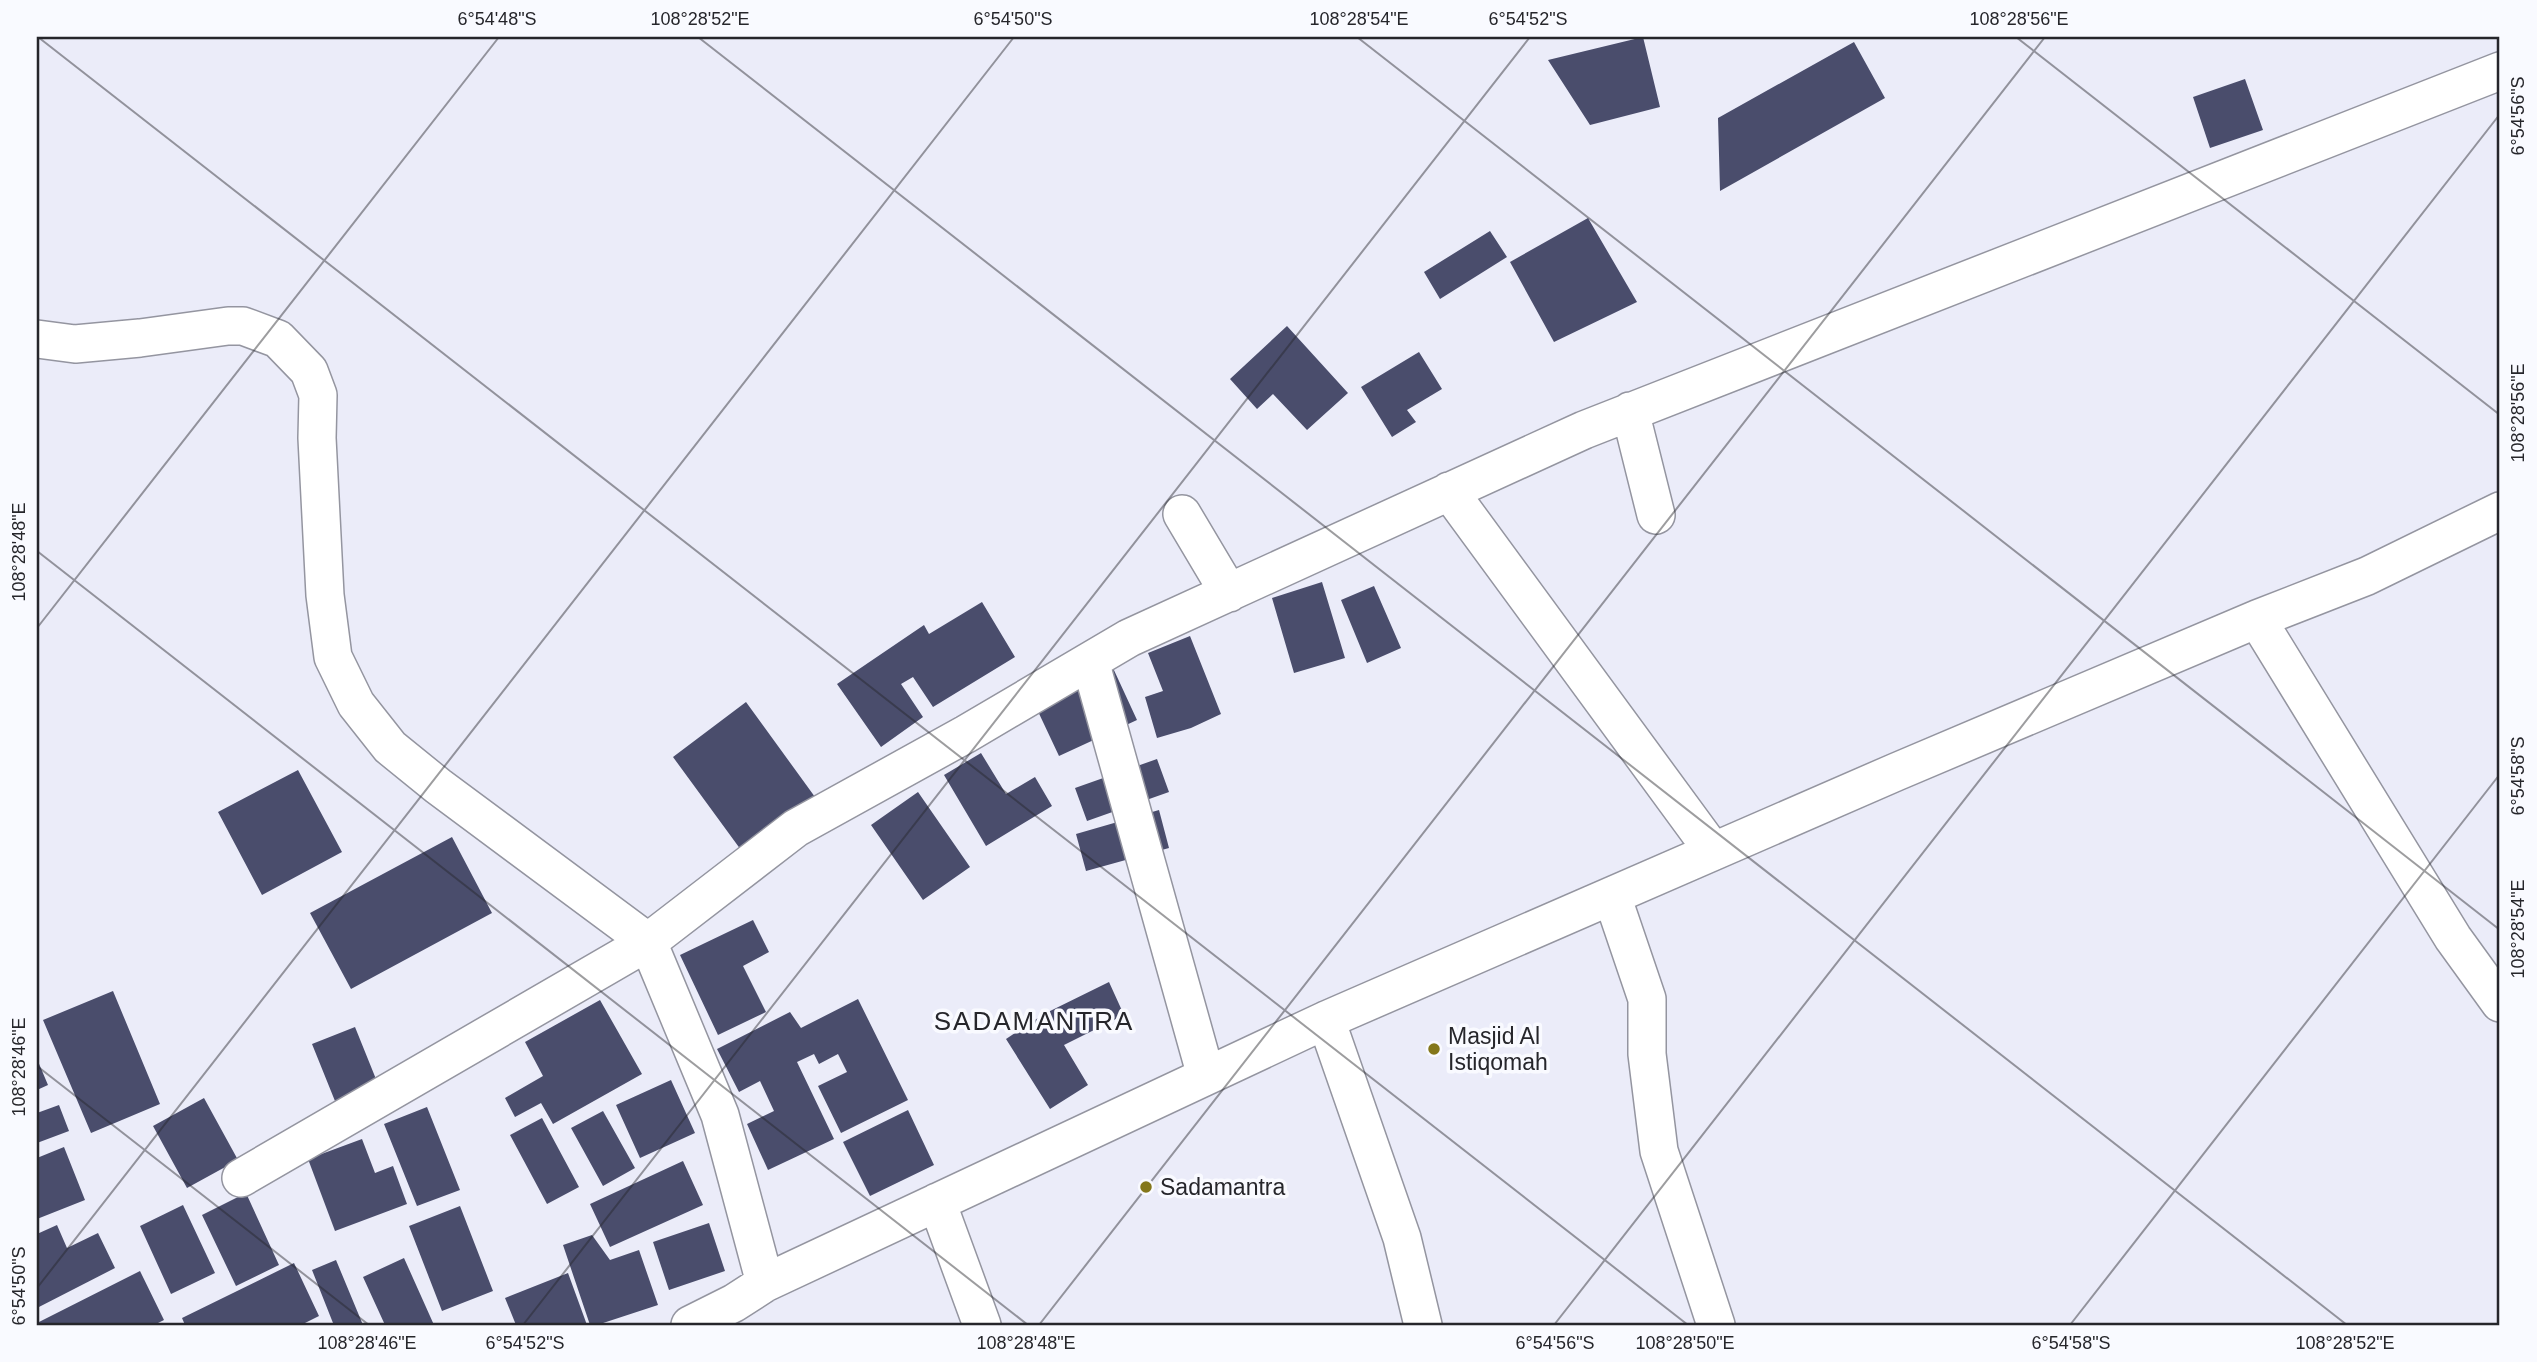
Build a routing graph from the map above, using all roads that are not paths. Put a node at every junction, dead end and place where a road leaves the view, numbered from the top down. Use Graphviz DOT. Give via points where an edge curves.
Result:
graph roads {
  1 [pos="2500,71"];
  2 [pos="37,339"];
  3 [pos="1630,411"];
  4 [pos="1449,491"];
  5 [pos="2500,511"];
  6 [pos="1182,514"];
  7 [pos="1656,515"];
  8 [pos="1229,593"];
  9 [pos="2257,619"];
  10 [pos="1090,661"];
  11 [pos="1713,851"];
  12 [pos="1612,896"];
  13 [pos="648,942"];
  14 [pos="2500,1003"];
  15 [pos="1326,1020"];
  16 [pos="1206,1076"];
  17 [pos="241,1178"];
  18 [pos="937,1202"];
  19 [pos="765,1283"];
  20 [pos="737,1314"];
  21 [pos="690,1325"];
  22 [pos="982,1325"];
  23 [pos="1423,1325"];
  24 [pos="1716,1325"];
  1 -- 3 [label="street"];
  2 -- 13 [label="street" via="75,344 243,326 278,339 295,354 309,371 318,395 325,595 333,657 356,704 390,747"];
  3 -- 4 [label="street"];
  3 -- 7 [label="street"];
  4 -- 8 [label="street"];
  4 -- 11 [label="street"];
  5 -- 9 [label="street" via="2367,576"];
  6 -- 8 [label="street"];
  8 -- 10 [label="street" via="1129,638"];
  9 -- 11 [label="street"];
  9 -- 14 [label="street" via="2453,938"];
  10 -- 13 [label="street" via="796,828"];
  10 -- 16 [label="street"];
  11 -- 12 [label="street"];
  12 -- 15 [label="street"];
  12 -- 24 [label="street" via="1647,999 1647,1054 1659,1151"];
  13 -- 17 [label="street"];
  13 -- 19 [label="street" via="720,1115"];
  15 -- 16 [label="street"];
  15 -- 23 [label="street" via="1402,1238"];
  16 -- 18 [label="street"];
  18 -- 19 [label="street"];
  18 -- 22 [label="street"];
  19 -- 20 [label="street"];
  20 -- 21 [label="street"];
}
